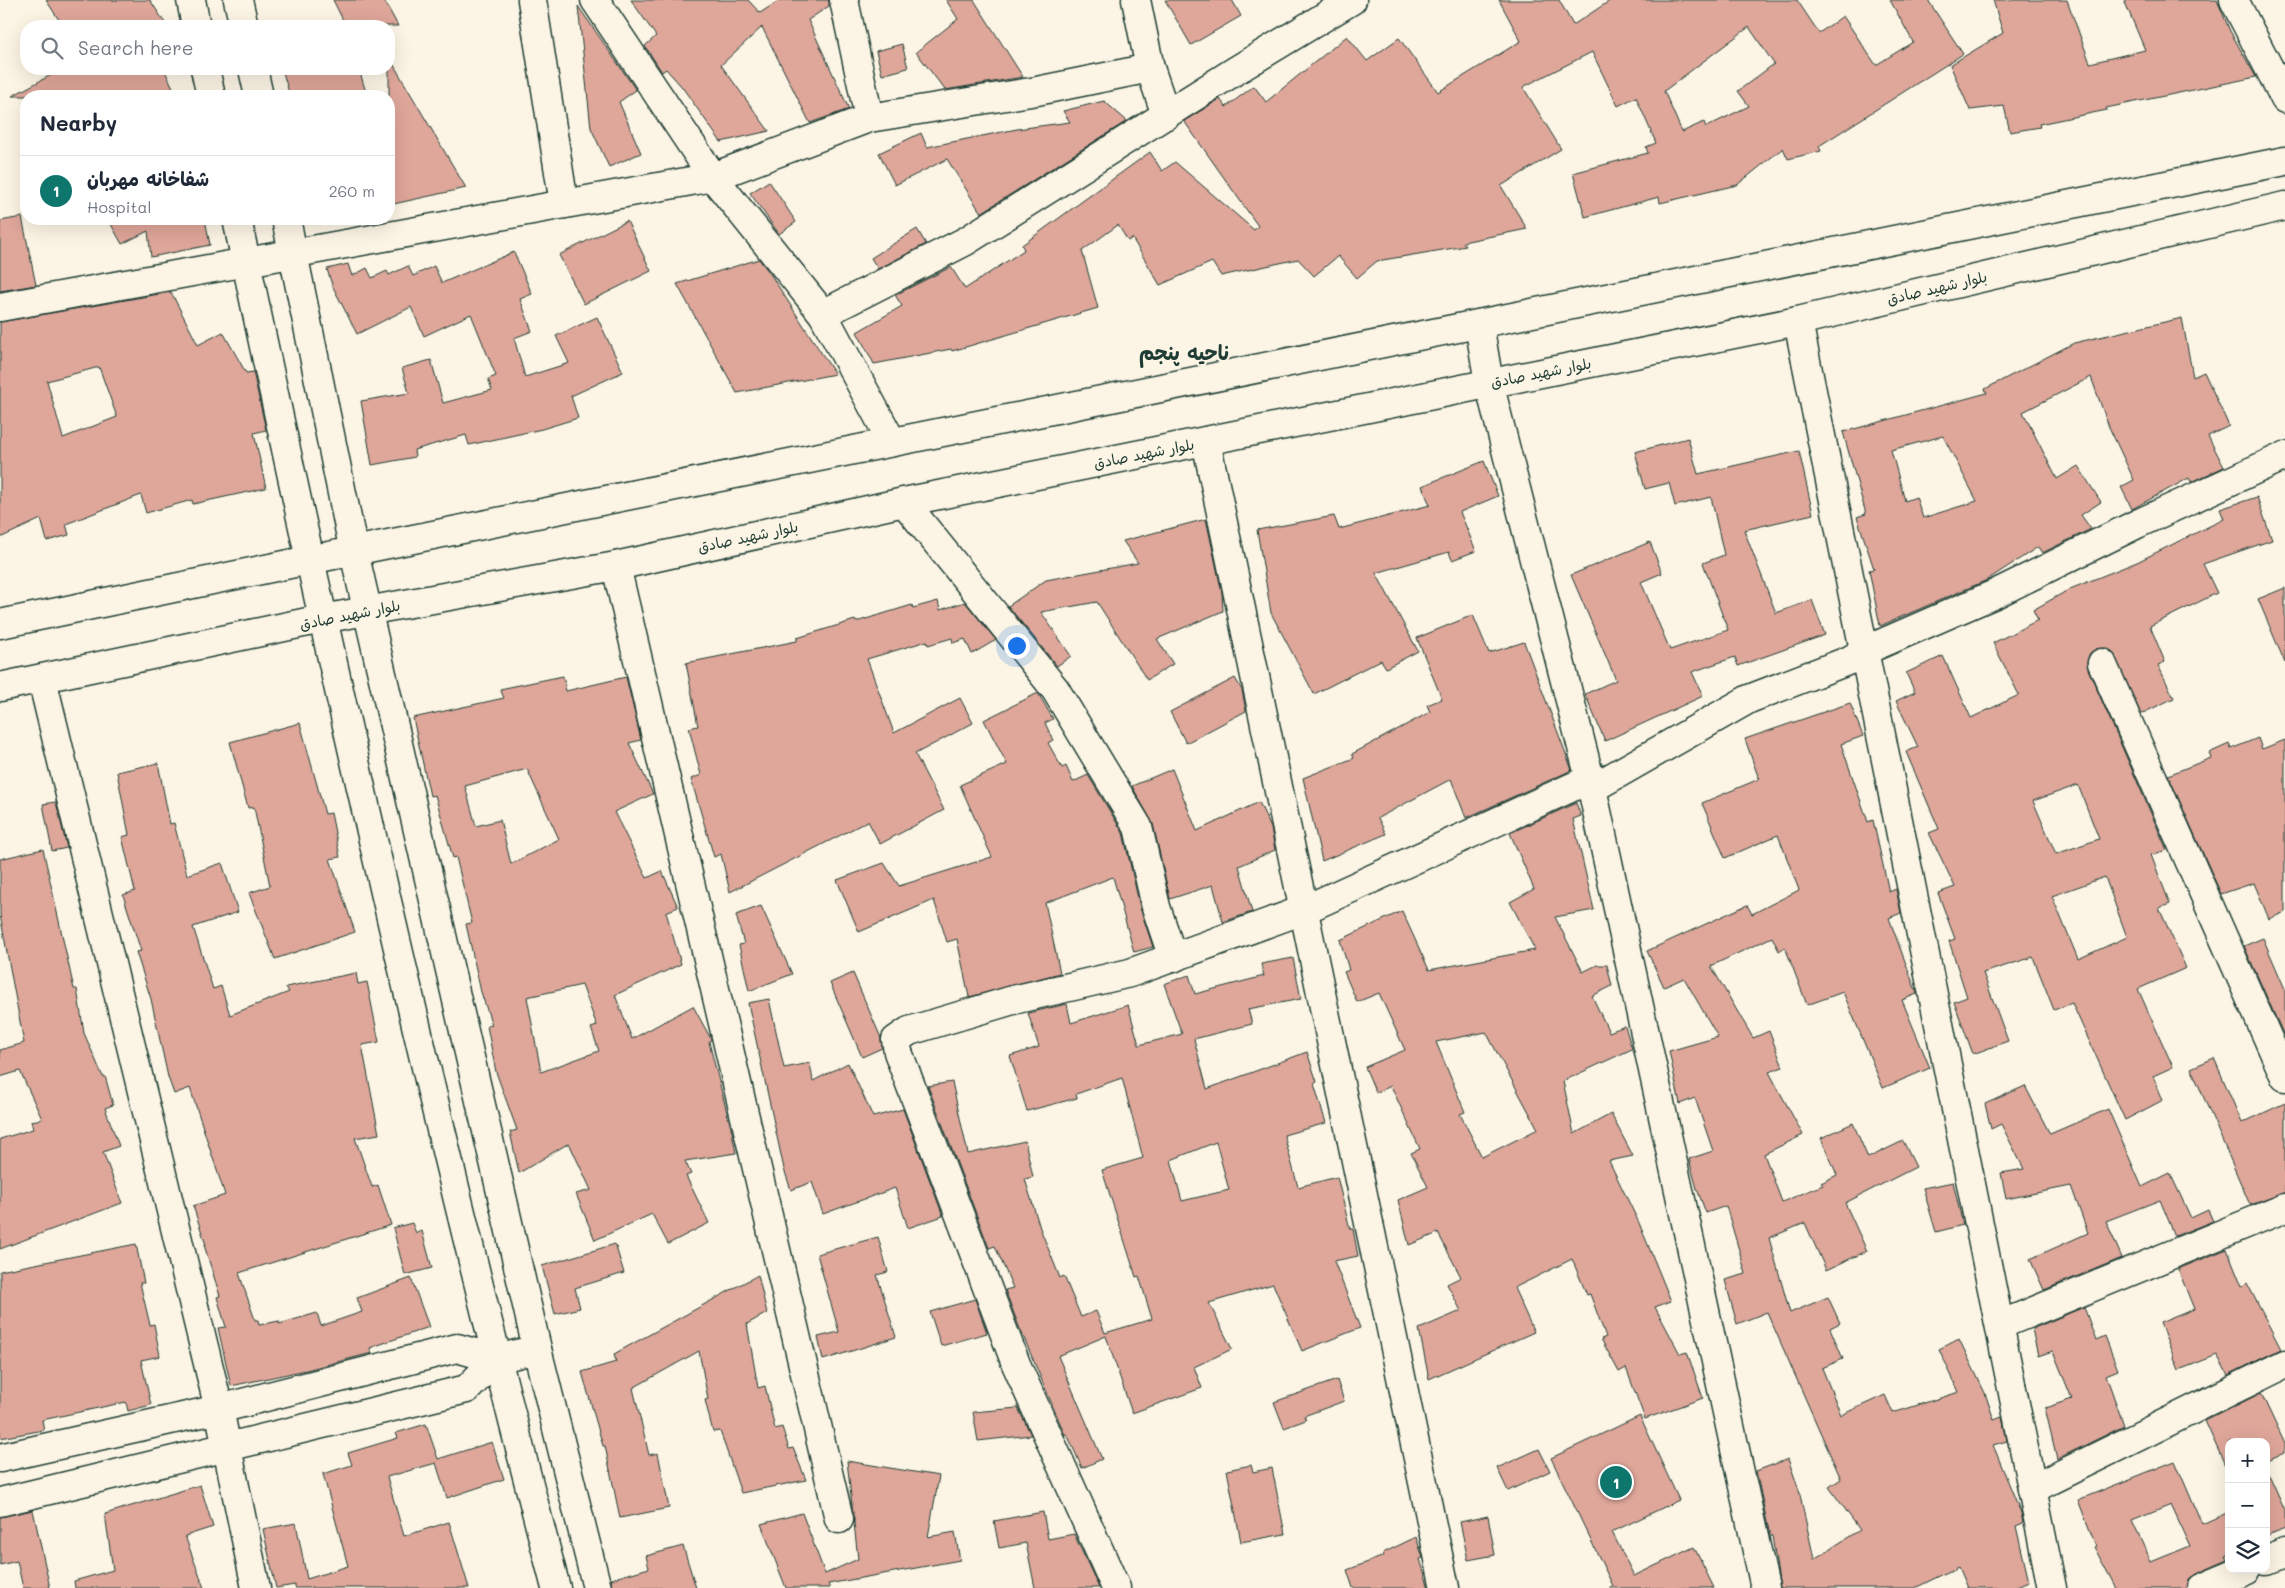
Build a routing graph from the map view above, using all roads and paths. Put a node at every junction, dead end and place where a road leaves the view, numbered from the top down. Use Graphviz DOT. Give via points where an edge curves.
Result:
graph roads {
  1 [pos="191,0"];
  2 [pos="238,0"];
  3 [pos="532,0"];
  4 [pos="595,0"];
  5 [pos="844,0"];
  6 [pos="1136,0"];
  7 [pos="1352,0"];
  8 [pos="2234,0"];
  9 [pos="195,20"];
  10 [pos="243,20"];
  11 [pos="1150,68"];
  12 [pos="206,75"];
  13 [pos="254,75"];
  14 [pos="210,90"];
  15 [pos="258,90"];
  16 [pos="2285,98"];
  17 [pos="1166,115"];
  18 [pos="869,118"];
  19 [pos="2285,161"];
  20 [pos="713,177"];
  21 [pos="564,204"];
  22 [pos="2285,206"];
  23 [pos="237,225"];
  24 [pos="287,225"];
  25 [pos="294,254"];
  26 [pos="246,262"];
  27 [pos="0,307"];
  28 [pos="823,314"];
  29 [pos="1798,321"];
  30 [pos="1478,324"];
  31 [pos="1489,383"];
  32 [pos="1206,441"];
  33 [pos="892,442"];
  34 [pos="2285,456"];
  35 [pos="904,502"];
  36 [pos="354,552"];
  37 [pos="308,560"];
  38 [pos="616,566"];
  39 [pos="368,611"];
  40 [pos="322,620"];
  41 [pos="0,624"];
  42 [pos="1864,651"];
  43 [pos="2102,663"];
  44 [pos="42,679"];
  45 [pos="0,687"];
  46 [pos="1591,784"];
  47 [pos="1306,910"];
  48 [pos="1174,958"];
  49 [pos="2285,1077"];
  50 [pos="2285,1208"];
  51 [pos="2000,1325"];
  52 [pos="537,1349"];
  53 [pos="496,1359"];
  54 [pos="2285,1364"];
  55 [pos="219,1409"];
  56 [pos="227,1449"];
  57 [pos="0,1458"];
  58 [pos="2032,1489"];
  59 [pos="0,1502"];
  60 [pos="839,1519"];
  61 [pos="2285,1553"];
  62 [pos="2270,1559"];
  63 [pos="2237,1573"];
  64 [pos="256,1588"];
  65 [pos="556,1588"];
  66 [pos="597,1588"];
  67 [pos="1116,1588"];
  68 [pos="1445,1588"];
  69 [pos="1765,1588"];
  70 [pos="2052,1588"];
  71 [pos="2202,1588"];
  1 -- 9 [label="street"];
  2 -- 10 [label="street"];
  3 -- 21 [label="street"];
  4 -- 20 [label="street"];
  5 -- 18 [label="street"];
  6 -- 11 [label="street"];
  7 -- 17 [label="street"];
  8 -- 16 [label="street"];
  11 -- 17 [label="street"];
  11 -- 18 [label="street"];
  12 -- 14 [label="street"];
  13 -- 15 [label="street"];
  17 -- 28 [label="street" via="966,241"];
  18 -- 20 [label="street"];
  19 -- 30 [label="street"];
  20 -- 21 [label="street"];
  20 -- 28 [label="street"];
  21 -- 25 [label="street"];
  22 -- 29 [label="street, بلوار شهید صادق"];
  23 -- 26 [label="street"];
  24 -- 25 [label="street"];
  25 -- 26 [label="street"];
  25 -- 36 [label="street"];
  26 -- 27 [label="street"];
  26 -- 37 [label="street"];
  28 -- 33 [label="street"];
  29 -- 31 [label="street, بلوار شهید صادق"];
  29 -- 42 [label="street"];
  30 -- 31 [label="street"];
  30 -- 33 [label="street"];
  31 -- 32 [label="street, بلوار شهید صادق"];
  31 -- 46 [label="street"];
  32 -- 35 [label="street, بلوار شهید صادق"];
  32 -- 47 [label="street"];
  33 -- 36 [label="street"];
  34 -- 42 [label="street" via="1997,593"];
  35 -- 38 [label="street, بلوار شهید صادق"];
  35 -- 48 [label="street" via="1054,689 1138,827 1156,907"];
  36 -- 37 [label="street"];
  36 -- 39 [label="street"];
  37 -- 40 [label="street"];
  37 -- 41 [label="street"];
  38 -- 39 [label="street, بلوار شهید صادق"];
  38 -- 60 [label="street"];
  39 -- 40 [label="street, بلوار شهید صادق"];
  39 -- 52 [label="street"];
  40 -- 44 [label="street, بلوار شهید صادق"];
  40 -- 53 [label="street"];
  42 -- 46 [label="street" via="1850,660 1749,699"];
  42 -- 51 [label="street"];
  43 -- 49 [label="street"];
  44 -- 45 [label="street, بلوار شهید صادق"];
  44 -- 55 [label="street"];
  46 -- 47 [label="street"];
  46 -- 69 [label="street"];
  47 -- 48 [label="street"];
  47 -- 68 [label="street"];
  48 -- 67 [label="street" via="1130,973 1013,1000 918,1028 896,1040 1016,1364"];
  50 -- 51 [label="street"];
  51 -- 58 [label="street"];
  52 -- 53 [label="street"];
  52 -- 66 [label="street"];
  53 -- 55 [label="street" via="457,1348"];
  53 -- 56 [label="street" via="466,1389"];
  53 -- 65 [label="street"];
  54 -- 58 [label="street"];
  55 -- 56 [label="street"];
  55 -- 57 [label="street"];
  56 -- 59 [label="street"];
  56 -- 64 [label="street"];
  58 -- 70 [label="street"];
  61 -- 62 [label="street"];
  63 -- 71 [label="street"];
}
